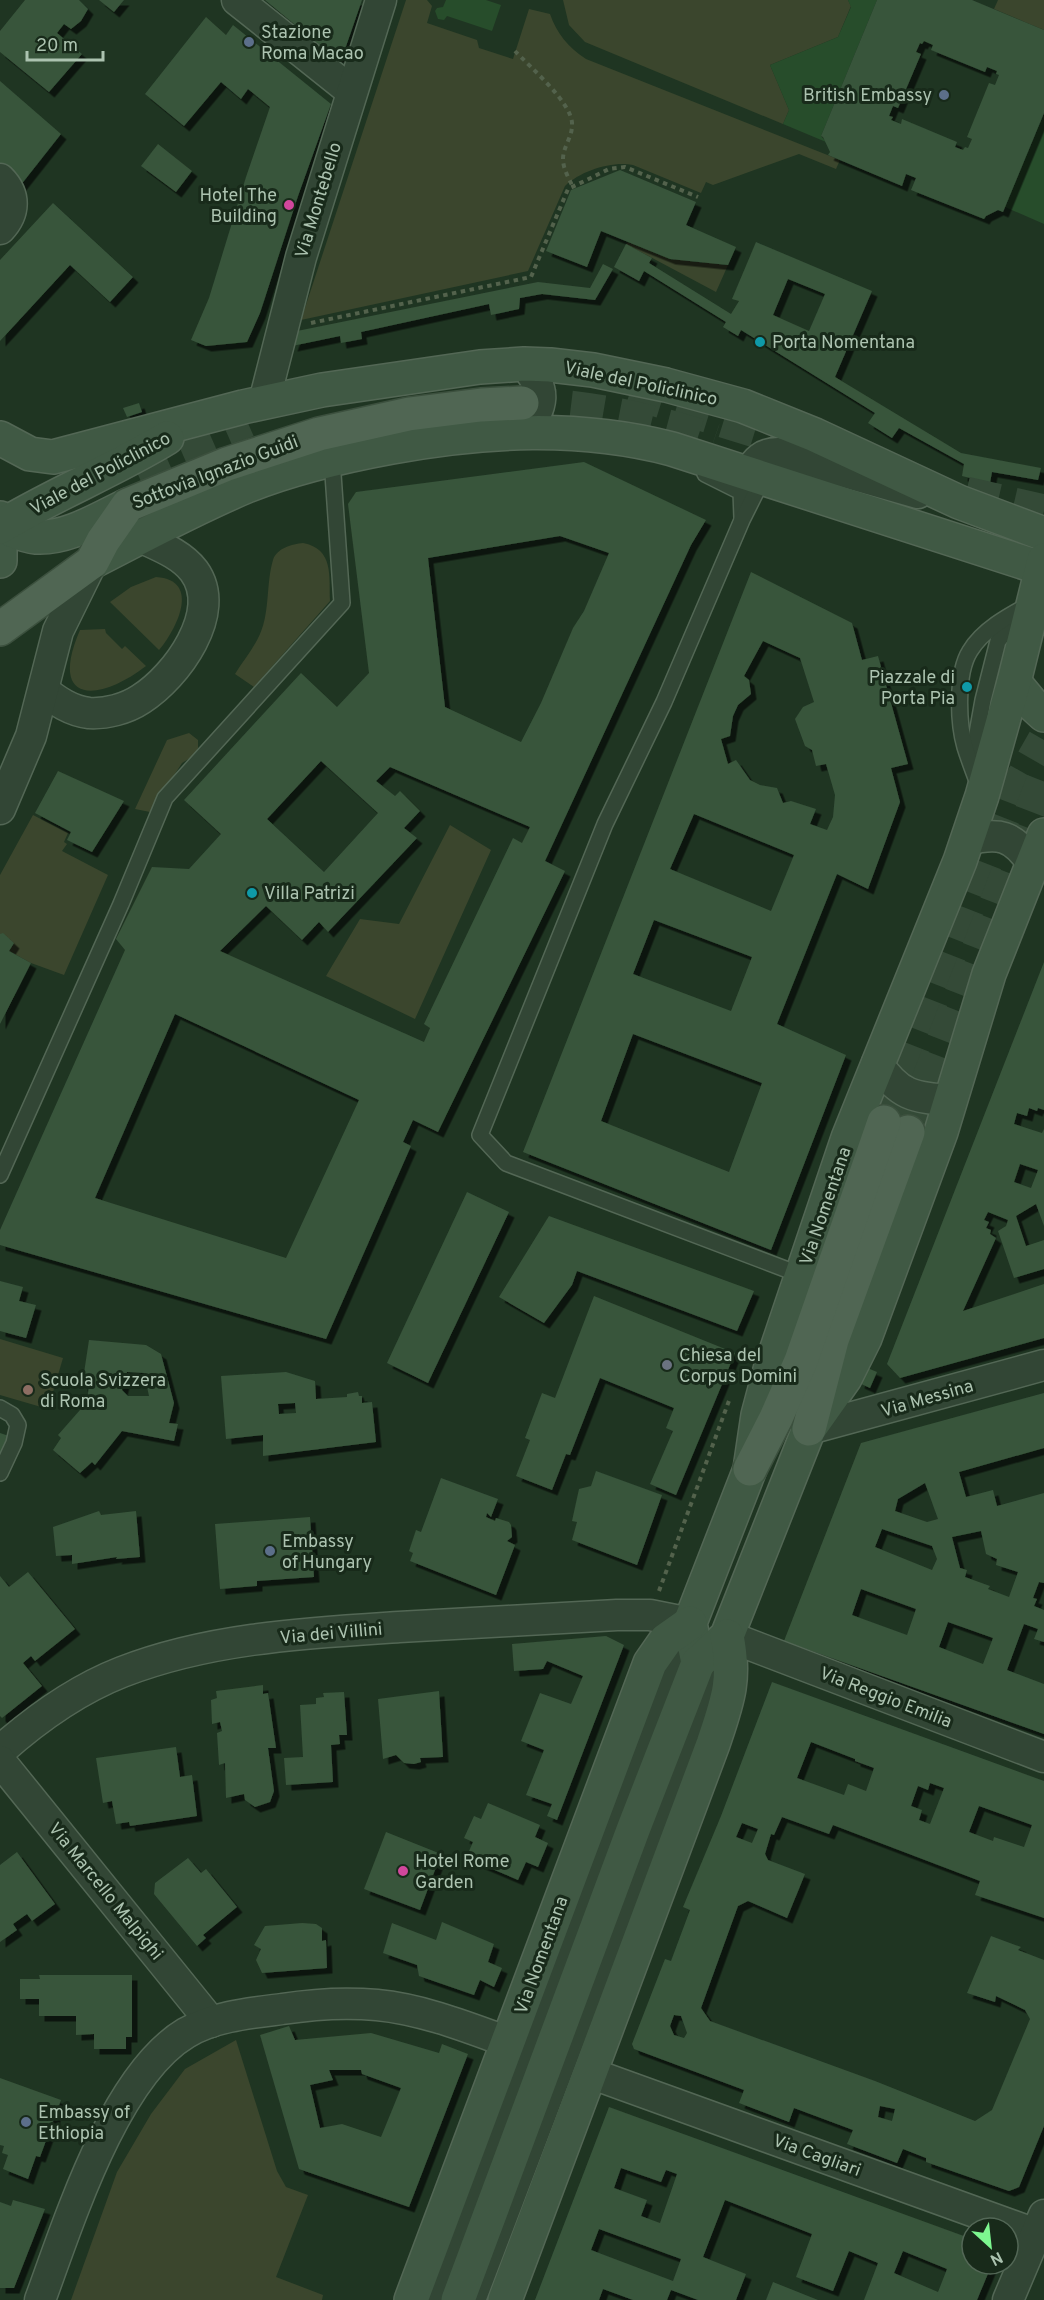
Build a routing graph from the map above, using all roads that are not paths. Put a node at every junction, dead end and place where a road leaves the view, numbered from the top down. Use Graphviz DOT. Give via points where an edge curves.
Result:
graph roads {
  1 [pos="237,0"];
  2 [pos="381,0"];
  3 [pos="351,91"];
  4 [pos="0,179"];
  5 [pos="0,229"];
  6 [pos="524,364"];
  7 [pos="264,402"];
  8 [pos="522,417"];
  9 [pos="199,419"];
  10 [pos="583,433"];
  11 [pos="13,445"];
  12 [pos="332,460"];
  13 [pos="756,475"];
  14 [pos="959,502"];
  15 [pos="0,518"];
  16 [pos="742,520"];
  17 [pos="117,523"];
  18 [pos="0,527"];
  19 [pos="1044,534"];
  20 [pos="0,561"];
  21 [pos="92,562"];
  22 [pos="1043,566"];
  23 [pos="1035,620"];
  24 [pos="0,629"];
  25 [pos="1014,682"];
  26 [pos="44,691"];
  27 [pos="1044,715"];
  28 [pos="982,796"];
  29 [pos="0,808"];
  30 [pos="967,840"];
  31 [pos="1038,849"];
  32 [pos="877,1063"];
  33 [pos="951,1100"];
  34 [pos="0,1175"];
  35 [pos="801,1275"];
  36 [pos="1044,1365"];
  37 [pos="0,1408"];
  38 [pos="809,1430"];
  39 [pos="750,1469"];
  40 [pos="0,1473"];
  41 [pos="690,1623"];
  42 [pos="727,1636"];
  43 [pos="698,1663"];
  44 [pos="0,1750"];
  45 [pos="1044,1757"];
  46 [pos="0,1761"];
  47 [pos="211,2022"];
  48 [pos="508,2043"];
  49 [pos="590,2073"];
  50 [pos="1041,2229"];
  51 [pos="39,2300"];
  52 [pos="411,2300"];
  53 [pos="435,2300"];
  54 [pos="458,2300"];
  55 [pos="478,2300"];
  56 [pos="505,2300"];
  57 [pos="1008,2300"];
  1 -- 3 [label="street"];
  2 -- 3 [label="street, Via Montebello"];
  3 -- 7 [label="street, Via Montebello" via="293,284"];
  4 -- 5 [label="street" via="12,202 9,219"];
  6 -- 7 [label="street, Viale del Policlinico" via="414,375"];
  6 -- 8 [label="street" via="534,376 540,397 536,415"];
  6 -- 14 [label="street, Viale del Policlinico" via="603,372 743,406"];
  7 -- 9 [label="street, Viale del Policlinico"];
  8 -- 10 [label="street, Viale del Policlinico"];
  8 -- 12 [label="street, Viale del Policlinico"];
  8 -- 17 [label="main road, Sottovia Ignazio Guidi" via="481,405 409,414 320,434 227,464"];
  9 -- 11 [label="street, Viale del Policlinico" via="53,457 37,457"];
  9 -- 18 [label="street, Viale del Policlinico" via="147,451 54,495"];
  10 -- 13 [label="street, Viale del Policlinico" via="655,444"];
  10 -- 16 [label="lane" via="688,465 741,492"];
  12 -- 17 [label="street, Viale del Policlinico"];
  12 -- 34 [label="lane" via="342,603 165,798"];
  13 -- 14 [label="street, Viale del Policlinico" via="757,459 778,453"];
  13 -- 16 [label="lane"];
  13 -- 22 [label="street, Viale del Policlinico"];
  14 -- 19 [label="street, Viale del Policlinico"];
  15 -- 18 [label="street"];
  16 -- 35 [label="lane" via="664,702 605,824 480,1135 506,1163"];
  17 -- 18 [label="street, Viale del Policlinico" via="47,537"];
  17 -- 21 [label="main road"];
  17 -- 26 [label="street" via="176,555 193,569 204,605 198,631 170,672 147,695 130,705 113,711 83,712 67,707"];
  18 -- 20 [label="street"];
  21 -- 24 [label="main road"];
  21 -- 26 [label="street" via="58,631"];
  22 -- 23 [label="street"];
  23 -- 25 [label="street"];
  23 -- 28 [label="lane" via="1001,635 995,648 976,738"];
  23 -- 28 [label="lane" via="1008,617 970,651 962,671 960,718 964,745"];
  25 -- 27 [label="street"];
  25 -- 28 [label="street"];
  26 -- 29 [label="street" via="31,736"];
  28 -- 30 [label="street, Via Nomentana"];
  30 -- 31 [label="street" via="1001,836 1016,845"];
  30 -- 32 [label="street, Via Nomentana"];
  31 -- 33 [label="street" via="989,974"];
  32 -- 33 [label="street" via="893,1083 910,1095"];
  32 -- 35 [label="street, Via Nomentana"];
  33 -- 38 [label="street" via="865,1338 845,1378"];
  35 -- 39 [label="street, Via Nomentana" via="763,1396"];
  36 -- 38 [label="street, Via Messina"];
  37 -- 40 [label="lane" via="18,1425"];
  38 -- 39 [label="main road" via="896,1127 801,1361"];
  38 -- 42 [label="street"];
  39 -- 41 [label="street, Via Nomentana"];
  41 -- 43 [label="street"];
  41 -- 44 [label="street, Via dei Villini" via="650,1615 617,1615 322,1632 231,1644 152,1662 113,1676 62,1702"];
  41 -- 48 [label="street, Via Nomentana" via="666,1640 650,1663"];
  41 -- 53 [label="lane, Via Nomentana"];
  42 -- 43 [label="street"];
  42 -- 45 [label="street, Via Reggio Emilia"];
  42 -- 49 [label="street" via="732,1664 728,1698"];
  42 -- 55 [label="lane" via="679,1773"];
  43 -- 54 [label="street"];
  46 -- 47 [label="street, Via Marcello Malpighi"];
  47 -- 48 [label="street" via="319,2004 379,2005"];
  47 -- 51 [label="street" via="169,2046 144,2072 121,2108 87,2177"];
  48 -- 52 [label="street, Via Nomentana"];
  49 -- 50 [label="street, Via Cagliari"];
  49 -- 56 [label="street"];
  50 -- 57 [label="street"];
}
